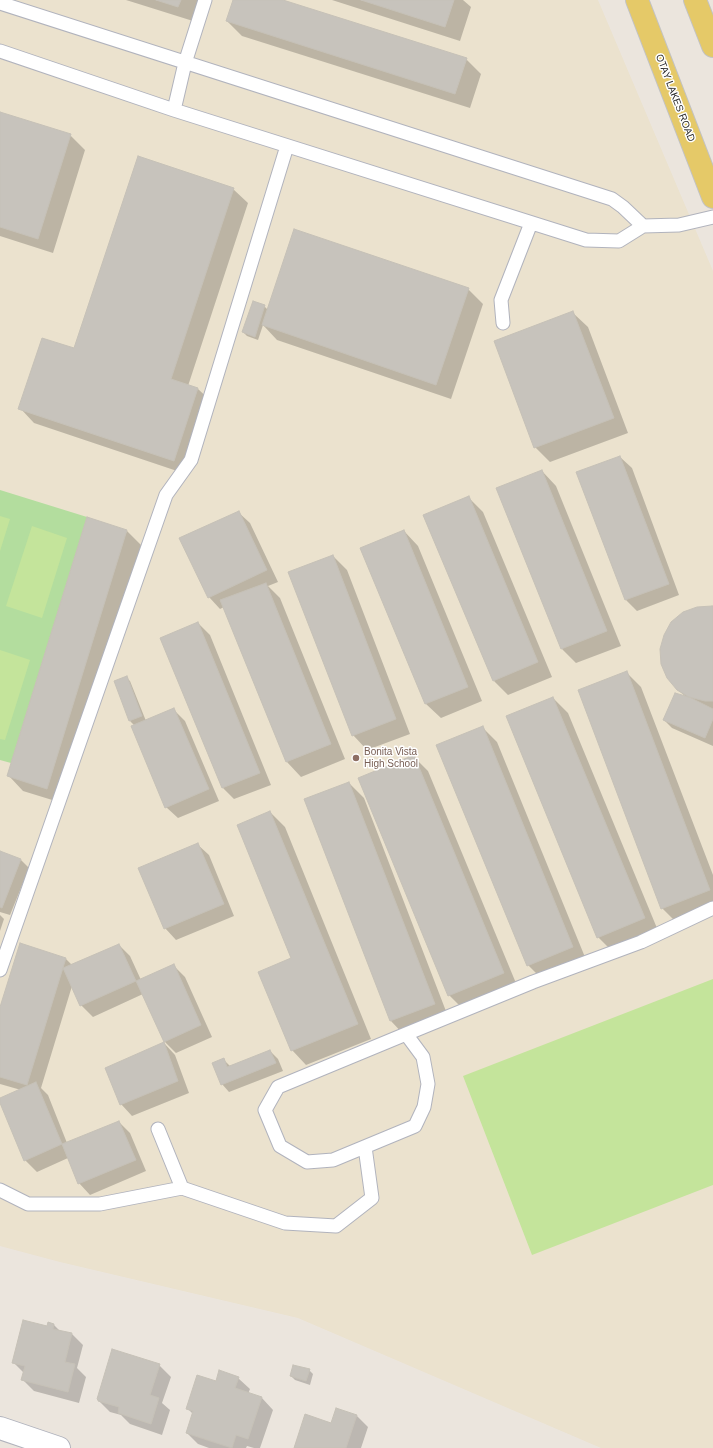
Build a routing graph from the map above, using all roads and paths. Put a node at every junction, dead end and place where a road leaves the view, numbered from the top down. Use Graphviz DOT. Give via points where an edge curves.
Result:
graph roads {
  1 [pos="205,0"];
  2 [pos="637,0"];
  3 [pos="695,0"];
  4 [pos="0,3"];
  5 [pos="713,46"];
  6 [pos="0,51"];
  7 [pos="185,63"];
  8 [pos="174,110"];
  9 [pos="287,146"];
  10 [pos="713,197"];
  11 [pos="713,218"];
  12 [pos="530,223"];
  13 [pos="643,226"];
  14 [pos="502,323"];
  15 [pos="713,908"];
  16 [pos="0,970"];
  17 [pos="406,1034"];
  18 [pos="158,1129"];
  19 [pos="365,1147"];
  20 [pos="182,1188"];
  21 [pos="0,1190"];
  22 [pos="0,1428"];
  23 [pos="59,1448"];
  1 -- 7 [label="lane"];
  2 -- 10 [label="main road, OTAY LAKES ROAD"];
  3 -- 5 [label="main road"];
  4 -- 7 [label="lane"];
  6 -- 8 [label="lane"];
  7 -- 8 [label="lane"];
  7 -- 13 [label="lane" via="612,199"];
  8 -- 9 [label="lane"];
  9 -- 12 [label="lane"];
  9 -- 16 [label="lane" via="190,460 166,496"];
  11 -- 13 [label="lane" via="679,225"];
  12 -- 13 [label="lane" via="586,240 619,241"];
  12 -- 14 [label="lane" via="501,300"];
  15 -- 17 [label="lane" via="641,942 533,982"];
  17 -- 19 [label="lane" via="422,1057 428,1084 424,1107 415,1126"];
  17 -- 19 [label="lane" via="278,1087 265,1110 280,1146 307,1162 333,1160"];
  18 -- 20 [label="lane"];
  19 -- 20 [label="lane" via="372,1198 336,1226 285,1223"];
  20 -- 21 [label="lane" via="100,1204 28,1204"];
  22 -- 23 [label="street"];
}
